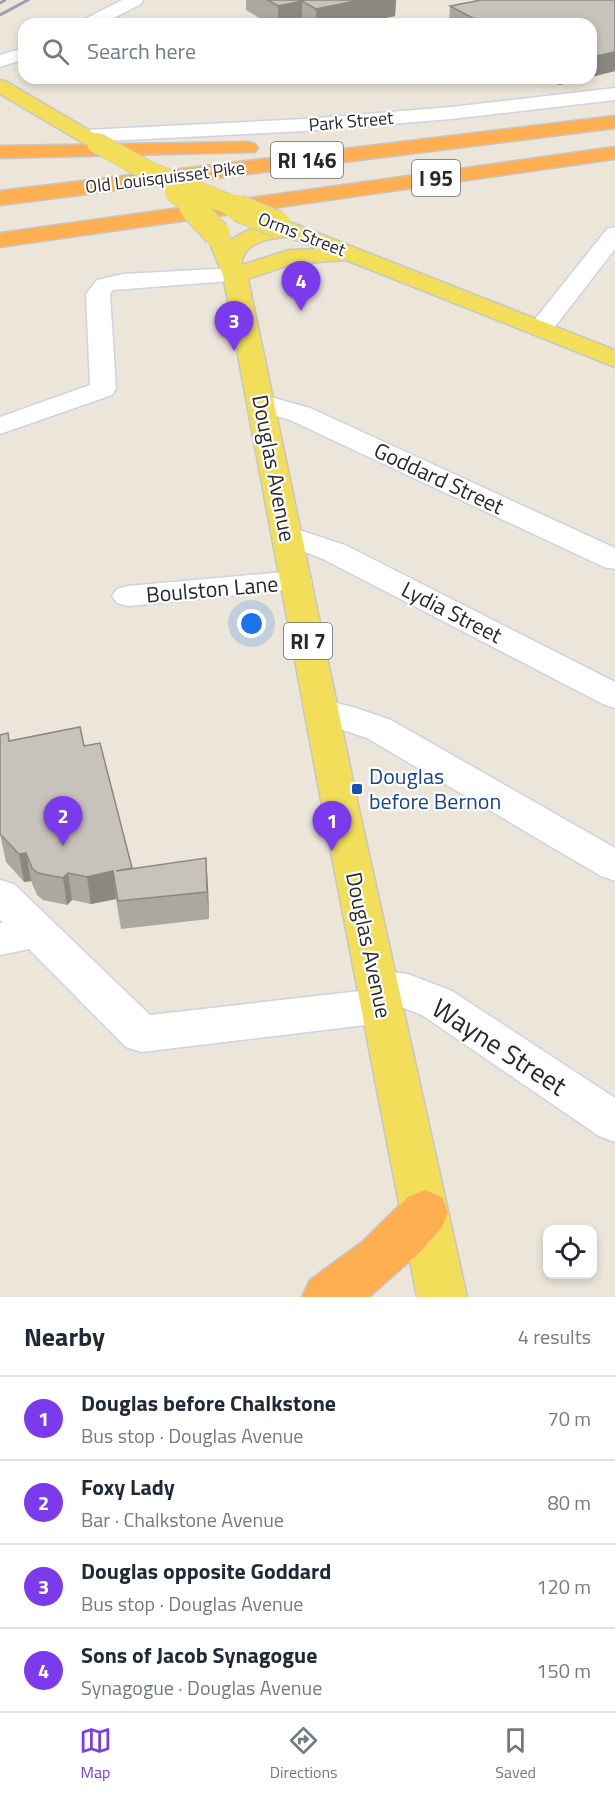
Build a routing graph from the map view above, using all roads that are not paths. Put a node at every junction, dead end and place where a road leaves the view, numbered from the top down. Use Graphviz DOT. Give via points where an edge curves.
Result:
graph roads {
  1 [pos="135,0"];
  2 [pos="100,18"];
  3 [pos="18,55"];
  4 [pos="0,61"];
  5 [pos="0,86"];
  6 [pos="615,94"];
  7 [pos="615,116"];
  8 [pos="615,122"];
  9 [pos="615,134"];
  10 [pos="92,139"];
  11 [pos="286,148"];
  12 [pos="0,152"];
  13 [pos="608,154"];
  14 [pos="150,172"];
  15 [pos="0,181"];
  16 [pos="0,198"];
  17 [pos="0,220"];
  18 [pos="283,227"];
  19 [pos="615,234"];
  20 [pos="0,240"];
  21 [pos="0,258"];
  22 [pos="365,259"];
  23 [pos="233,268"];
  24 [pos="541,328"];
  25 [pos="615,359"];
  26 [pos="260,402"];
  27 [pos="0,426"];
  28 [pos="287,535"];
  29 [pos="615,560"];
  30 [pos="296,581"];
  31 [pos="128,596"];
  32 [pos="615,696"];
  33 [pos="321,711"];
  34 [pos="615,866"];
  35 [pos="0,895"];
  36 [pos="18,935"];
  37 [pos="380,997"];
  38 [pos="615,1122"];
  39 [pos="424,1212"];
  40 [pos="327,1297"];
  41 [pos="442,1297"];
  1 -- 2 [label="street"];
  3 -- 4 [label="street"];
  5 -- 10 [label="main road, Orms Street / RI 7"];
  6 -- 10 [label="street, Park Street" via="451,113"];
  7 -- 11 [label="highway"];
  8 -- 16 [label="highway, Old Louisquisset Pike / RI 146"];
  9 -- 17 [label="highway, I 95"];
  10 -- 14 [label="main road, Orms Street / RI 7, bridge"];
  11 -- 12 [label="highway"];
  11 -- 15 [label="highway" via="118,163"];
  13 -- 20 [label="highway, I 95"];
  13 -- 21 [label="highway, RI 146" via="334,204"];
  14 -- 18 [label="main road, Orms Street / RI 7, bridge"];
  14 -- 23 [label="main road, Douglas Avenue / RI 7, bridge" via="198,211 217,234"];
  18 -- 22 [label="main road, Orms Street"];
  18 -- 23 [label="main road" via="290,236 285,242"];
  19 -- 24 [label="street"];
  22 -- 23 [label="main road" via="301,255"];
  22 -- 24 [label="main road, Orms Street"];
  23 -- 26 [label="main road, Douglas Avenue / RI 7"];
  23 -- 27 [label="street" via="105,285 98,294 103,389"];
  24 -- 25 [label="main road, Orms Street"];
  26 -- 28 [label="main road, Douglas Avenue / RI 7"];
  26 -- 29 [label="street, Goddard Street" via="300,414"];
  28 -- 30 [label="main road, Douglas Avenue / RI 7"];
  28 -- 32 [label="street, Lydia Street" via="334,552"];
  30 -- 31 [label="street, Boulston Lane"];
  30 -- 33 [label="main road, Douglas Avenue / RI 7"];
  33 -- 34 [label="street" via="378,729"];
  33 -- 37 [label="main road, Douglas Avenue / RI 7"];
  35 -- 36 [label="street"];
  36 -- 37 [label="street, Wayne Street" via="141,1034"];
  37 -- 38 [label="street, Wayne Street" via="408,991 437,1004"];
  37 -- 39 [label="main road, Douglas Avenue / RI 7"];
  39 -- 40 [label="highway" via="392,1249"];
  39 -- 41 [label="main road, Douglas Avenue / RI 7"];
}
